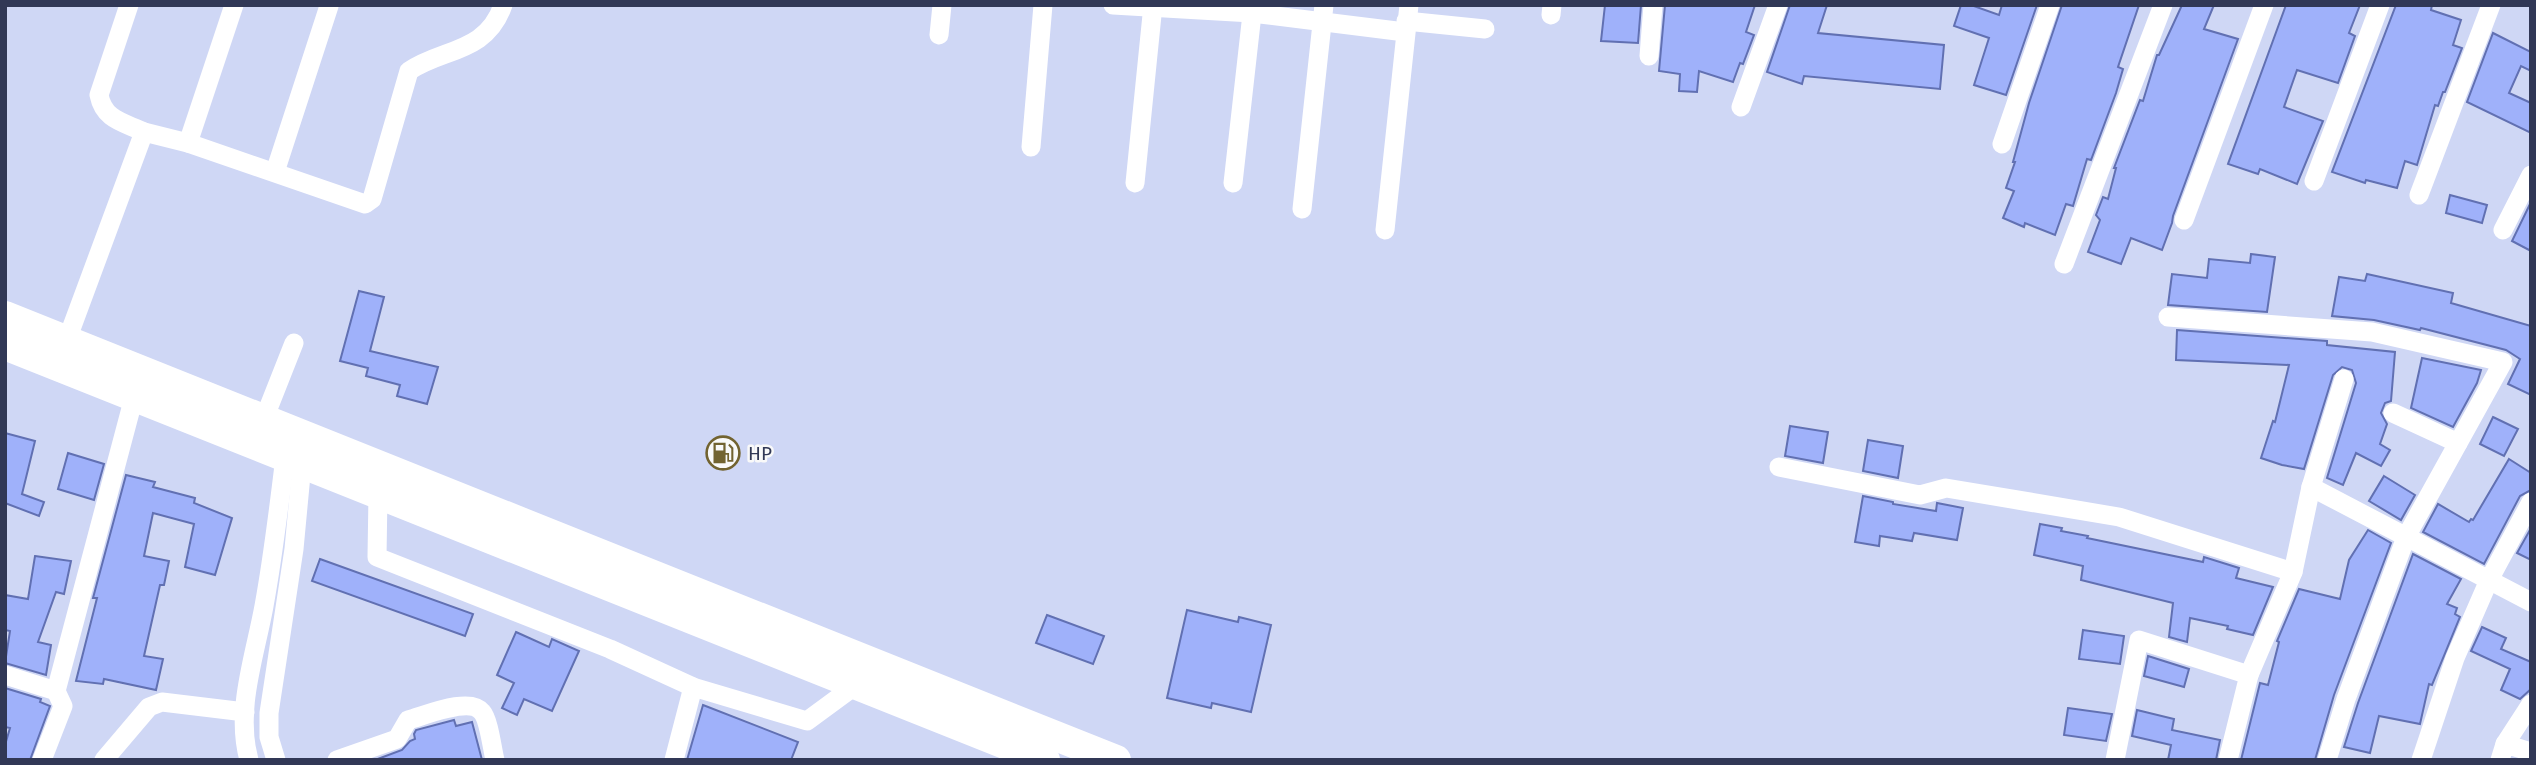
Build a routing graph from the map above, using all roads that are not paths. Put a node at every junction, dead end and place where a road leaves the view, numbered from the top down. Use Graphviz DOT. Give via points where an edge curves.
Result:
graph roads {
  1 [pos="129,5"];
  2 [pos="234,5"];
  3 [pos="503,5"];
  4 [pos="942,5"];
  5 [pos="1043,5"];
  6 [pos="1113,5"];
  7 [pos="1653,5"];
  8 [pos="1778,5"];
  9 [pos="2050,5"];
  10 [pos="2163,5"];
  11 [pos="2264,5"];
  12 [pos="2380,5"];
  13 [pos="2491,5"];
  14 [pos="329,6"];
  15 [pos="1152,7"];
  16 [pos="1253,9"];
  17 [pos="1324,14"];
  18 [pos="1406,19"];
  19 [pos="1485,29"];
  20 [pos="939,35"];
  21 [pos="1649,56"];
  22 [pos="1741,107"];
  23 [pos="144,132"];
  24 [pos="188,143"];
  25 [pos="2002,144"];
  26 [pos="1031,147"];
  27 [pos="275,172"];
  28 [pos="2531,175"];
  29 [pos="2314,181"];
  30 [pos="1135,183"];
  31 [pos="1233,183"];
  32 [pos="2419,195"];
  33 [pos="1302,209"];
  34 [pos="2184,220"];
  35 [pos="1385,230"];
  36 [pos="2503,230"];
  37 [pos="2064,264"];
  38 [pos="5,316"];
  39 [pos="2168,317"];
  40 [pos="67,340"];
  41 [pos="294,343"];
  42 [pos="5,345"];
  43 [pos="2344,379"];
  44 [pos="134,397"];
  45 [pos="2393,413"];
  46 [pos="264,419"];
  47 [pos="2458,443"];
  48 [pos="294,460"];
  49 [pos="1779,467"];
  50 [pos="2311,487"];
  51 [pos="378,494"];
  52 [pos="2531,502"];
  53 [pos="2406,537"];
  54 [pos="2293,572"];
  55 [pos="2489,580"];
  56 [pos="2531,602"];
  57 [pos="5,675"];
  58 [pos="2249,675"];
  59 [pos="856,685"];
  60 [pos="693,687"];
  61 [pos="56,691"];
  62 [pos="2531,704"];
  63 [pos="245,712"];
  64 [pos="269,737"];
  65 [pos="246,750"];
  66 [pos="2502,752"];
  67 [pos="2531,752"];
  68 [pos="42,760"];
  69 [pos="104,760"];
  70 [pos="276,760"];
  71 [pos="337,760"];
  72 [pos="495,760"];
  73 [pos="674,760"];
  74 [pos="1045,760"];
  75 [pos="1116,760"];
  76 [pos="2115,760"];
  77 [pos="2228,760"];
  78 [pos="2327,760"];
  79 [pos="2421,760"];
  1 -- 23 [label="street" via="99,95 102,109 109,115"];
  2 -- 24 [label="street"];
  3 -- 27 [label="street" via="493,25 465,48 409,71 372,199 365,204"];
  4 -- 20 [label="street"];
  5 -- 26 [label="street"];
  6 -- 15 [label="street"];
  7 -- 21 [label="street"];
  8 -- 22 [label="street"];
  9 -- 25 [label="street"];
  10 -- 37 [label="street"];
  11 -- 34 [label="street"];
  12 -- 29 [label="street"];
  13 -- 32 [label="street"];
  14 -- 27 [label="street"];
  15 -- 16 [label="street"];
  15 -- 30 [label="street"];
  16 -- 17 [label="street"];
  16 -- 31 [label="street"];
  17 -- 18 [label="street"];
  17 -- 33 [label="street"];
  18 -- 19 [label="street"];
  18 -- 35 [label="street"];
  23 -- 24 [label="street"];
  23 -- 40 [label="street"];
  24 -- 27 [label="street"];
  28 -- 36 [label="street"];
  38 -- 40 [label="highway"];
  39 -- 47 [label="street" via="2372,332 2503,362"];
  40 -- 46 [label="highway"];
  41 -- 46 [label="street"];
  42 -- 44 [label="highway"];
  43 -- 50 [label="street"];
  44 -- 48 [label="highway"];
  44 -- 61 [label="street"];
  45 -- 47 [label="street"];
  46 -- 75 [label="highway"];
  47 -- 53 [label="street"];
  48 -- 51 [label="highway"];
  48 -- 63 [label="street"];
  48 -- 64 [label="street" via="294,549"];
  49 -- 54 [label="street" via="1920,495 1945,488 2119,517"];
  50 -- 53 [label="street"];
  50 -- 54 [label="street"];
  51 -- 59 [label="highway"];
  51 -- 60 [label="street" via="377,557 610,649"];
  52 -- 55 [label="street"];
  53 -- 55 [label="street"];
  53 -- 78 [label="street"];
  54 -- 58 [label="street"];
  55 -- 56 [label="street"];
  55 -- 79 [label="street" via="2455,658"];
  57 -- 61 [label="street"];
  58 -- 76 [label="street" via="2139,640"];
  58 -- 77 [label="street"];
  59 -- 60 [label="street" via="807,721"];
  59 -- 74 [label="highway"];
  60 -- 73 [label="street"];
  61 -- 68 [label="street" via="63,706"];
  62 -- 66 [label="street"];
  63 -- 65 [label="street"];
  63 -- 69 [label="street" via="155,704"];
  64 -- 65 [label="street"];
  64 -- 70 [label="street"];
  66 -- 67 [label="street"];
  71 -- 72 [label="street" via="397,739 408,720 458,705 484,714"];
}
